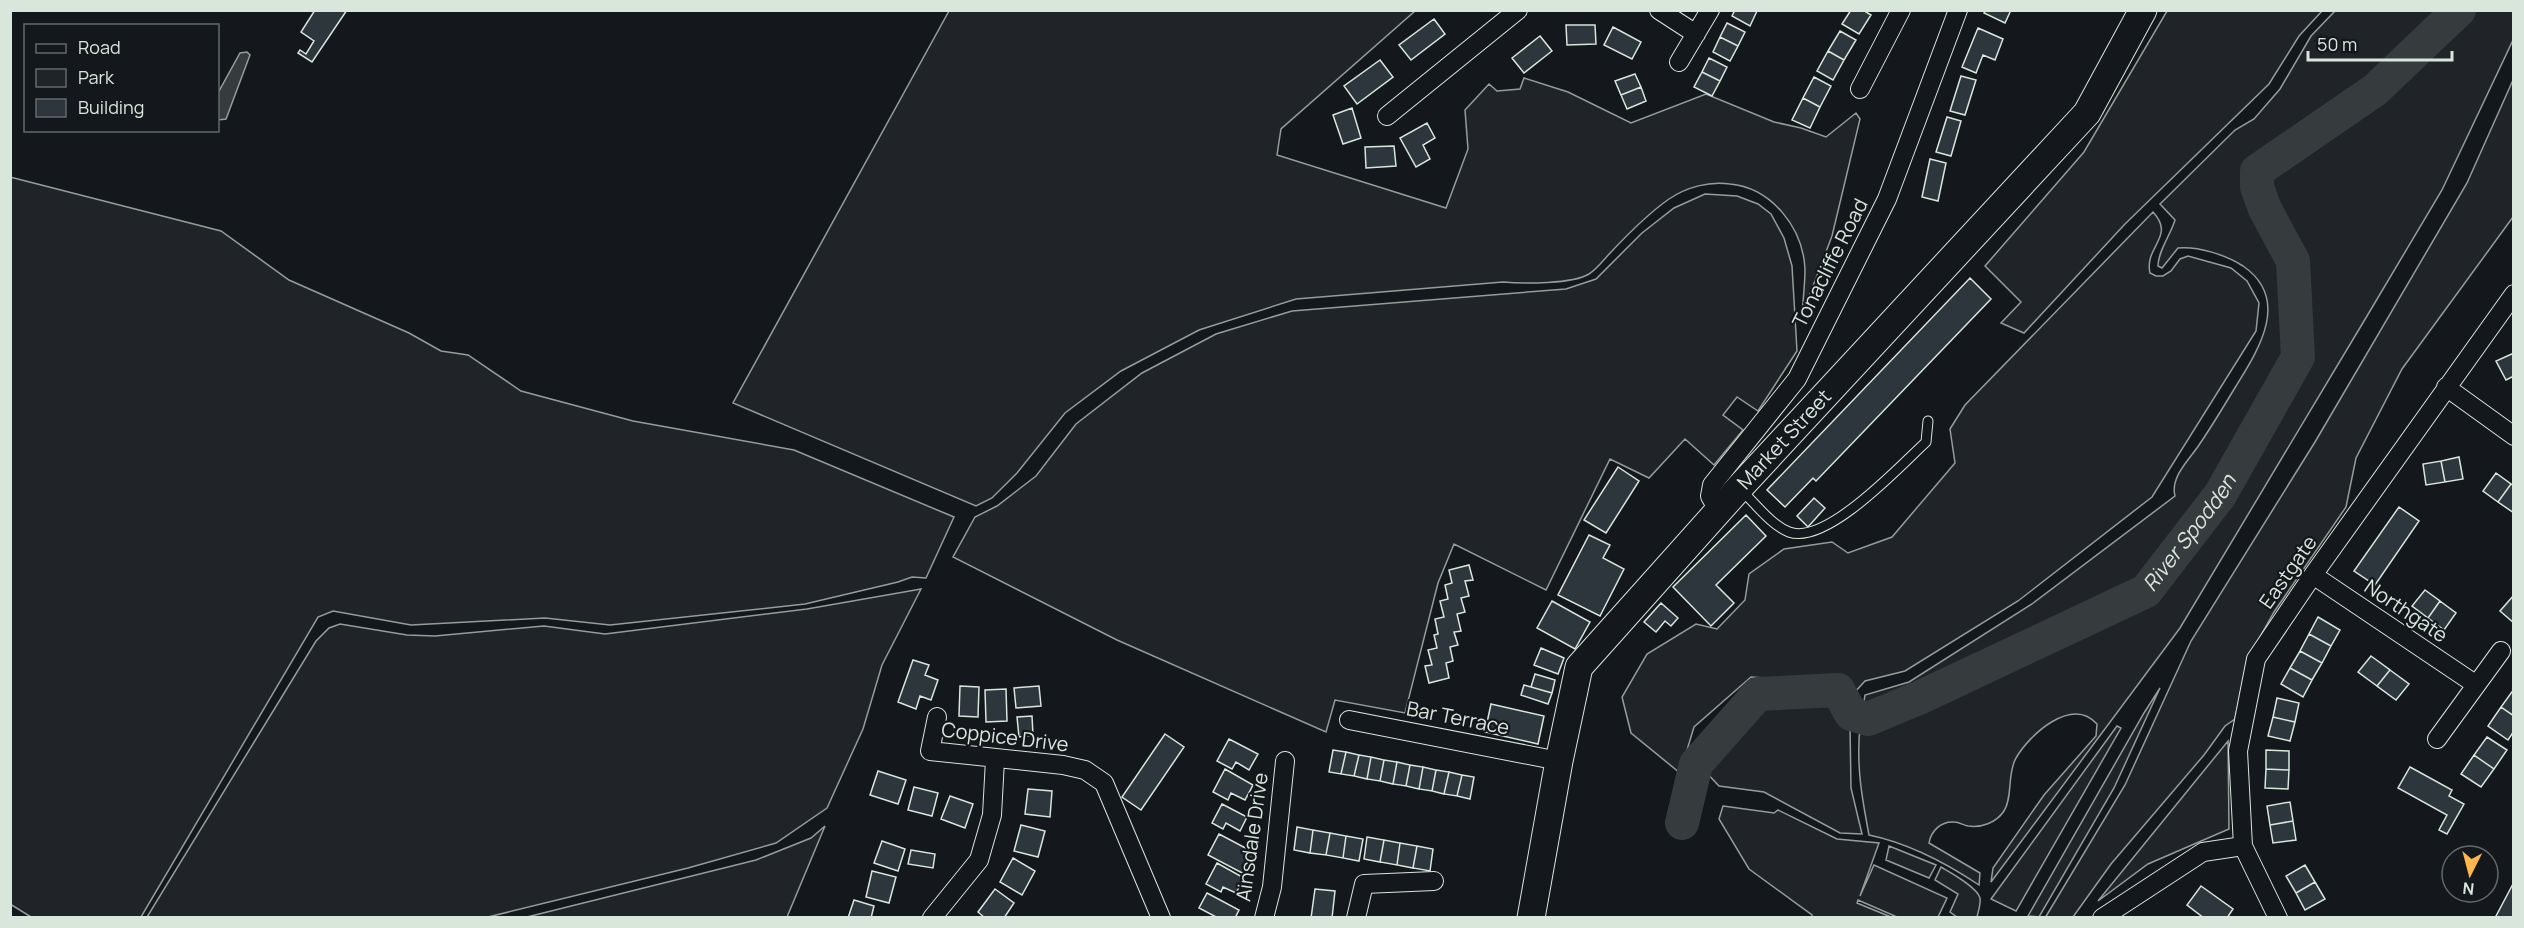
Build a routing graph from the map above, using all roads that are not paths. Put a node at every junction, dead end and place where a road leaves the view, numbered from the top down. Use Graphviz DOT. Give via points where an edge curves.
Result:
graph roads {
  1 [pos="1518,10"];
  2 [pos="1659,10"];
  3 [pos="1710,10"];
  4 [pos="1901,10"];
  5 [pos="1958,10"];
  6 [pos="2143,10"];
  7 [pos="1696,34"];
  8 [pos="1679,62"];
  9 [pos="1860,89"];
  10 [pos="1387,116"];
  11 [pos="2514,294"];
  12 [pos="2446,387"];
  13 [pos="1928,421"];
  14 [pos="2514,436"];
  15 [pos="1740,488"];
  16 [pos="1719,513"];
  17 [pos="2313,575"];
  18 [pos="2501,651"];
  19 [pos="2475,684"];
  20 [pos="937,717"];
  21 [pos="1349,720"];
  22 [pos="2437,739"];
  23 [pos="995,760"];
  24 [pos="1285,761"];
  25 [pos="1559,761"];
  26 [pos="2243,846"];
  27 [pos="1434,881"];
  28 [pos="932,918"];
  29 [pos="1161,918"];
  30 [pos="1264,918"];
  31 [pos="1356,918"];
  32 [pos="1532,918"];
  33 [pos="2102,918"];
  34 [pos="2278,918"];
  1 -- 10 [label="street"];
  2 -- 7 [label="street"];
  3 -- 7 [label="street"];
  4 -- 9 [label="street"];
  5 -- 16 [label="street, Tonacliffe Road" via="1887,199 1797,379 1712,485 1710,496"];
  6 -- 15 [label="main road, Market Street" via="2087,113"];
  7 -- 8 [label="street"];
  11 -- 12 [label="street, Eastgate"];
  12 -- 14 [label="street"];
  12 -- 17 [label="street, Eastgate"];
  13 -- 15 [label="lane" via="1926,442 1844,516 1816,532 1792,533 1781,528"];
  15 -- 16 [label="main road, Market Street"];
  16 -- 25 [label="main road, Market Street" via="1580,668"];
  17 -- 19 [label="street, Northgate"];
  17 -- 26 [label="street, Eastgate" via="2256,659 2238,751"];
  18 -- 19 [label="street"];
  19 -- 22 [label="street"];
  20 -- 23 [label="street, Coppice Drive" via="930,752"];
  21 -- 25 [label="street, Bar Terrace"];
  23 -- 28 [label="street" via="992,815 979,860"];
  23 -- 29 [label="street, Coppice Drive" via="1063,765 1085,770 1104,783"];
  24 -- 30 [label="street, Ainsdale Drive" via="1272,887"];
  25 -- 32 [label="main road, Market Street"];
  26 -- 33 [label="street" via="2203,852"];
  26 -- 34 [label="street, Eastgate"];
  27 -- 31 [label="street" via="1364,884"];
}
